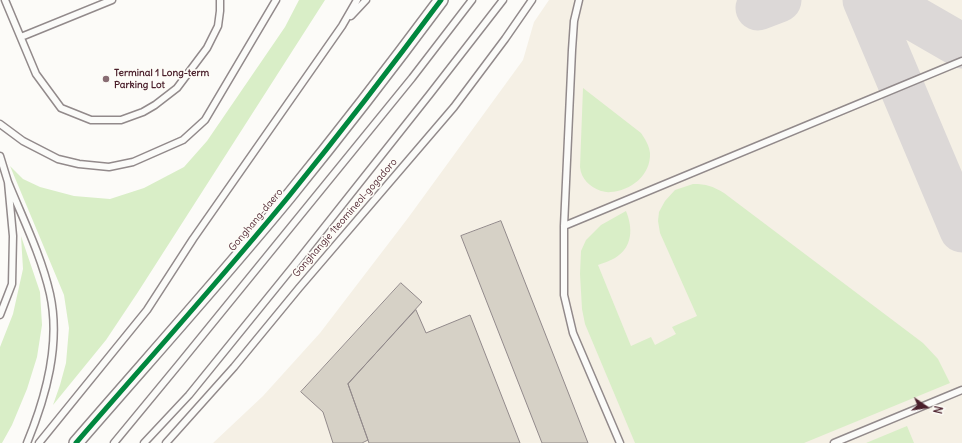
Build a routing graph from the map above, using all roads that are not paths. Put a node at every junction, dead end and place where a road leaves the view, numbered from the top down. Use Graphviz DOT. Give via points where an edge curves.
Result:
graph roads {
  1 [pos="5,0"];
  2 [pos="112,0"];
  3 [pos="220,0"];
  4 [pos="276,0"];
  5 [pos="357,0"];
  6 [pos="366,0"];
  7 [pos="442,0"];
  8 [pos="472,0"];
  9 [pos="503,0"];
  10 [pos="532,0"];
  11 [pos="579,0"];
  12 [pos="342,26"];
  13 [pos="21,37"];
  14 [pos="962,61"];
  15 [pos="0,124"];
  16 [pos="0,156"];
  17 [pos="8,182"];
  18 [pos="564,226"];
  19 [pos="0,315"];
  20 [pos="962,390"];
  21 [pos="27,443"];
  22 [pos="39,443"];
  23 [pos="76,443"];
  24 [pos="114,443"];
  25 [pos="144,443"];
  26 [pos="166,443"];
  27 [pos="620,443"];
  28 [pos="834,443"];
  1 -- 13 [label="lane"];
  2 -- 13 [label="lane"];
  3 -- 13 [label="lane" via="218,26 213,37 177,88 143,112 121,120 91,120 61,108 36,74"];
  4 -- 15 [label="lane" via="204,120 183,140 133,162 109,167 79,164 58,158 23,141"];
  5 -- 12 [label="lane"];
  6 -- 12 [label="lane"];
  7 -- 23 [label="street, Gonghang-daero" via="288,196"];
  8 -- 24 [label="lane"];
  9 -- 25 [label="lane" via="292,268 189,395"];
  10 -- 26 [label="lane, Gonghangje 1teomineol-gogadoro" via="454,106 234,367"];
  11 -- 18 [label="lane" via="573,28"];
  12 -- 22 [label="lane" via="193,239 147,310"];
  14 -- 18 [label="lane"];
  16 -- 17 [label="lane"];
  17 -- 19 [label="lane" via="13,236 12,284"];
  17 -- 21 [label="lane" via="37,250 53,314 52,354 45,394"];
  18 -- 27 [label="lane" via="564,295 573,333"];
  20 -- 28 [label="lane"];
}
